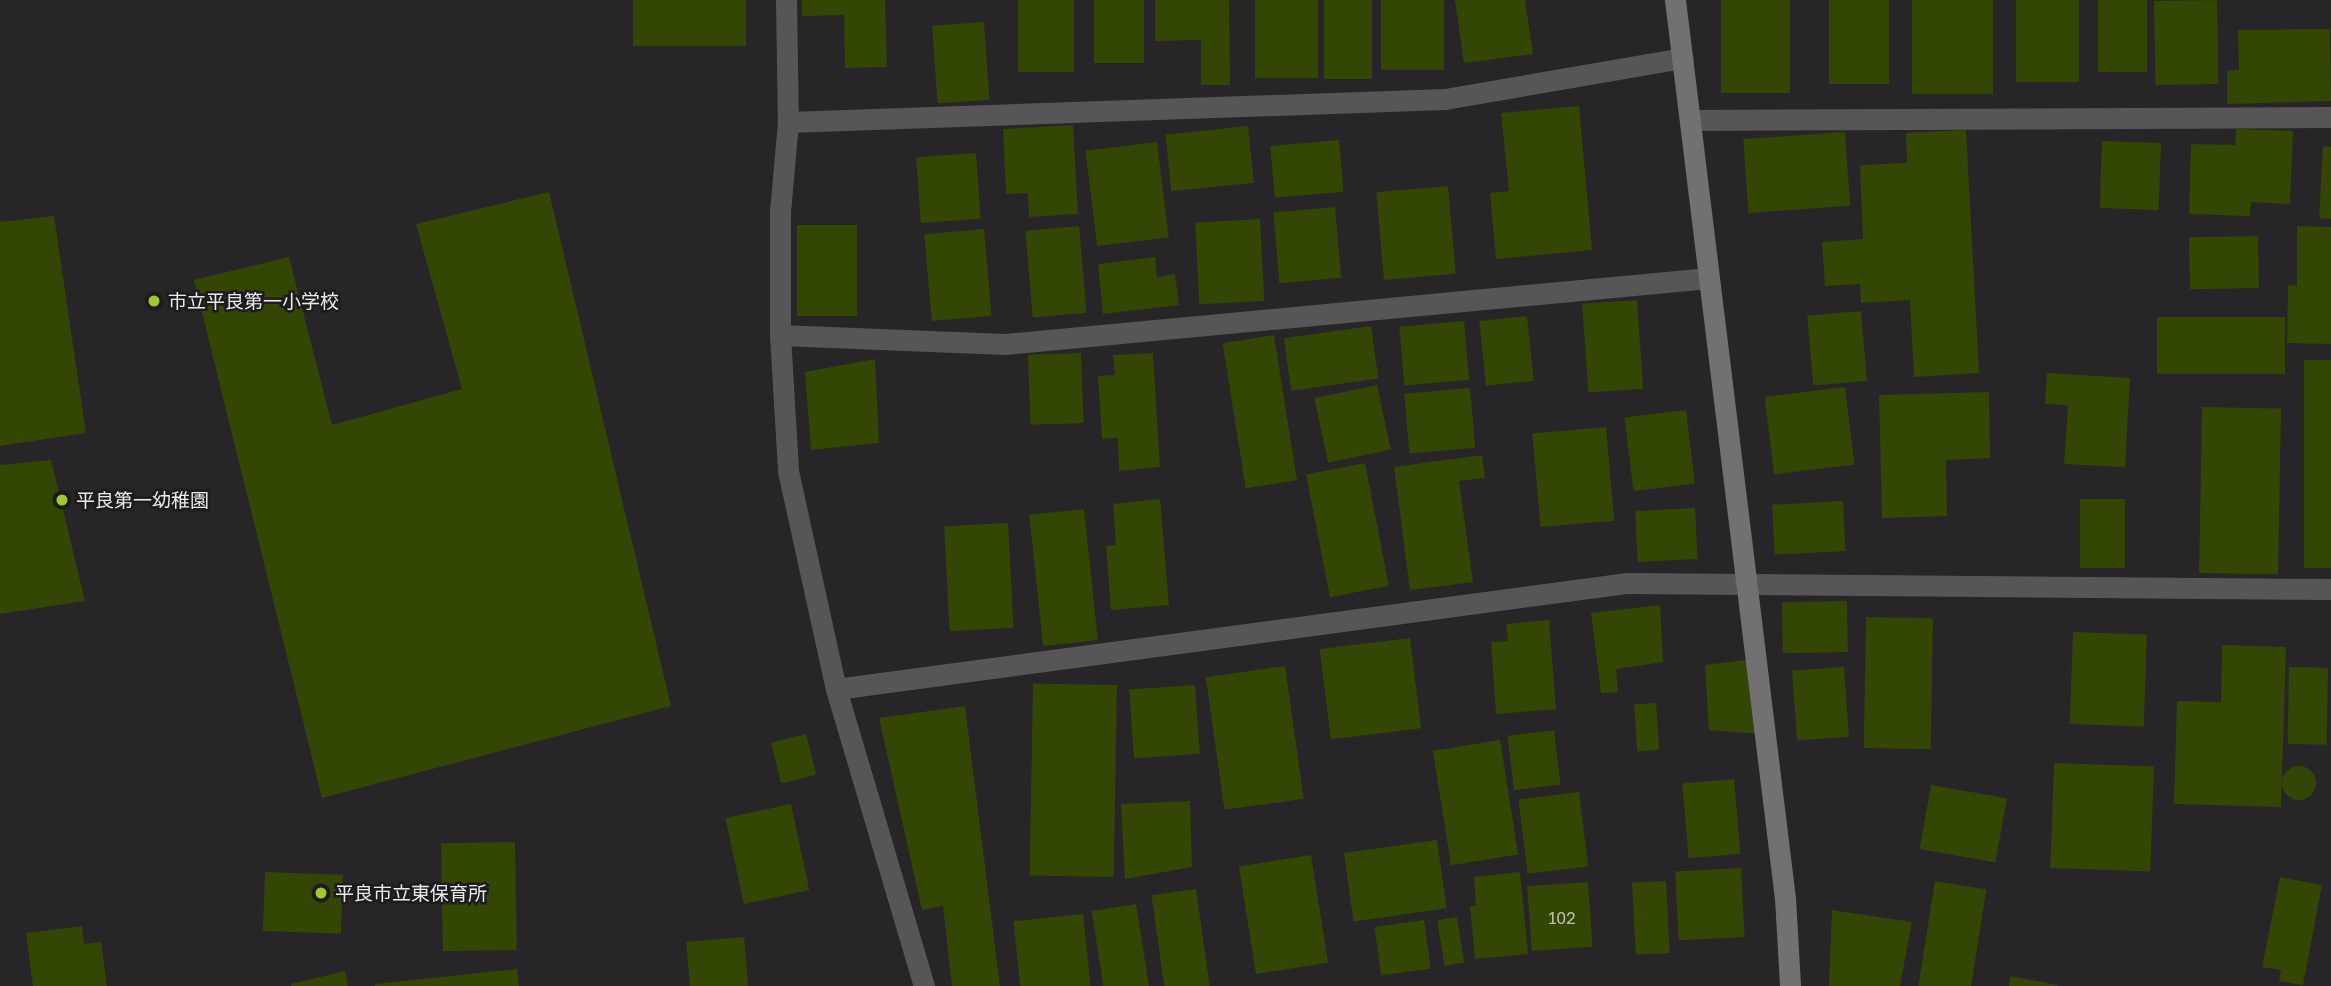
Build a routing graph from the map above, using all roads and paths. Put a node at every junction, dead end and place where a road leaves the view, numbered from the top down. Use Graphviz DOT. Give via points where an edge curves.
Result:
graph roads {
  1 [pos="786,0"];
  2 [pos="1675,0"];
  3 [pos="1682,58"];
  4 [pos="2331,117"];
  5 [pos="1692,120"];
  6 [pos="788,122"];
  7 [pos="1709,278"];
  8 [pos="780,335"];
  9 [pos="1743,583"];
  10 [pos="2331,589"];
  11 [pos="836,689"];
  12 [pos="924,986"];
  13 [pos="1790,986"];
  1 -- 6 [label="street"];
  2 -- 3 [label="street"];
  3 -- 5 [label="street"];
  3 -- 6 [label="street" via="1445,99"];
  4 -- 5 [label="street"];
  5 -- 7 [label="street"];
  6 -- 8 [label="street" via="780,212"];
  7 -- 8 [label="street" via="1005,344"];
  7 -- 9 [label="street"];
  8 -- 11 [label="street" via="788,471"];
  9 -- 10 [label="street" via="2080,590"];
  9 -- 11 [label="street" via="1626,583 1535,592"];
  9 -- 13 [label="street" via="1785,898"];
  11 -- 12 [label="street"];
}
